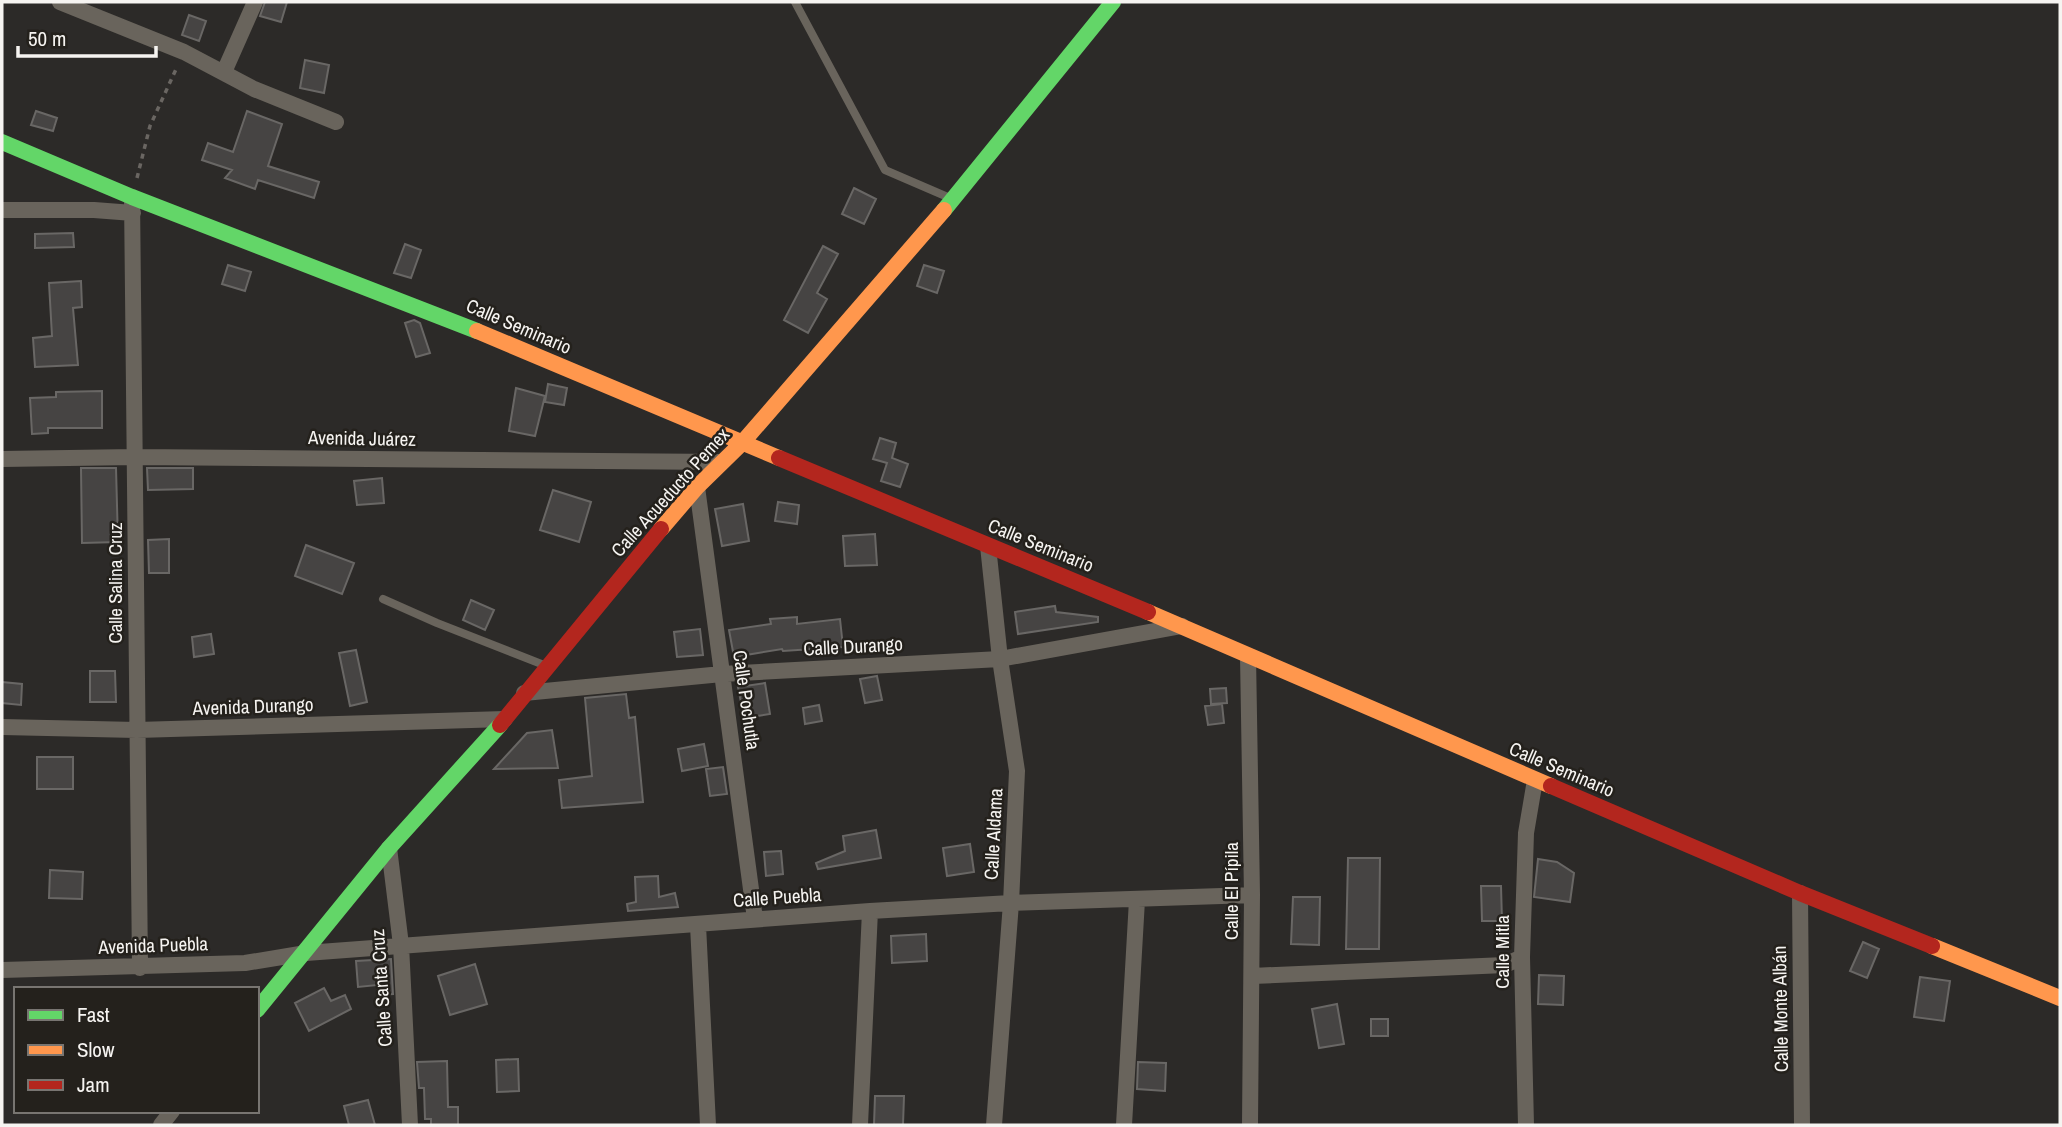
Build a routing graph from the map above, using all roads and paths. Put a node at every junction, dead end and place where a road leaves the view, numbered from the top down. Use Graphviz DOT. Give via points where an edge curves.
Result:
graph roads {
  1 [pos="60,2"];
  2 [pos="255,2"];
  3 [pos="795,2"];
  4 [pos="1114,2"];
  5 [pos="184,52"];
  6 [pos="225,72"];
  7 [pos="336,122"];
  8 [pos="2,142"];
  9 [pos="953,199"];
  10 [pos="133,205"];
  11 [pos="2,210"];
  12 [pos="742,443"];
  13 [pos="135,457"];
  14 [pos="2,458"];
  15 [pos="722,463"];
  16 [pos="697,487"];
  17 [pos="988,546"];
  18 [pos="383,599"];
  19 [pos="1182,626"];
  20 [pos="1248,656"];
  21 [pos="1000,659"];
  22 [pos="547,666"];
  23 [pos="722,674"];
  24 [pos="524,693"];
  25 [pos="505,719"];
  26 [pos="2,727"];
  27 [pos="137,730"];
  28 [pos="1535,780"];
  29 [pos="389,848"];
  30 [pos="1800,893"];
  31 [pos="1252,895"];
  32 [pos="1137,900"];
  33 [pos="1011,903"];
  34 [pos="870,911"];
  35 [pos="755,919"];
  36 [pos="698,925"];
  37 [pos="401,945"];
  38 [pos="306,953"];
  39 [pos="1522,957"];
  40 [pos="140,968"];
  41 [pos="2,970"];
  42 [pos="1252,976"];
  43 [pos="2060,998"];
  44 [pos="259,1008"];
  45 [pos="410,1125"];
  46 [pos="708,1125"];
  47 [pos="860,1125"];
  48 [pos="995,1125"];
  49 [pos="1124,1125"];
  50 [pos="1250,1125"];
  51 [pos="1527,1125"];
  52 [pos="1802,1125"];
  1 -- 5 [label="street"];
  2 -- 6 [label="street"];
  3 -- 9 [label="lane" via="885,170"];
  4 -- 9 [label="street, Calle Acueducto Pemex"];
  5 -- 6 [label="street"];
  5 -- 10 [label="path" via="150,126"];
  6 -- 7 [label="street" via="254,89"];
  8 -- 10 [label="street, Calle Seminario"];
  9 -- 12 [label="street, Calle Acueducto Pemex"];
  10 -- 11 [label="street" via="94,210"];
  10 -- 12 [label="street, Calle Seminario" via="441,316"];
  10 -- 13 [label="street, Calle Salina Cruz"];
  12 -- 15 [label="street, Calle Acueducto Pemex"];
  12 -- 17 [label="street, Calle Seminario"];
  13 -- 14 [label="street, Avenida Juárez"];
  13 -- 15 [label="street, Avenida Juárez"];
  13 -- 27 [label="street, Calle Salina Cruz"];
  15 -- 16 [label="street, Calle Acueducto Pemex"];
  16 -- 22 [label="street, Calle Acueducto Pemex"];
  16 -- 23 [label="street, Calle Pochutla"];
  17 -- 19 [label="street, Calle Seminario"];
  17 -- 21 [label="street, Calle Aldama"];
  18 -- 22 [label="lane"];
  19 -- 20 [label="street, Calle Seminario"];
  19 -- 21 [label="street, Calle Durango"];
  20 -- 28 [label="street, Calle Seminario"];
  20 -- 31 [label="street, Calle El Pípila"];
  21 -- 23 [label="street, Calle Durango"];
  21 -- 33 [label="street, Calle Aldama" via="1017,771"];
  22 -- 24 [label="street, Calle Acueducto Pemex"];
  23 -- 24 [label="street, Calle Durango"];
  23 -- 35 [label="street, Calle Pochutla"];
  24 -- 25 [label="street, Calle Acueducto Pemex"];
  25 -- 27 [label="street, Avenida Durango"];
  25 -- 29 [label="street, Calle Acueducto Pemex"];
  26 -- 27 [label="street, Avenida Durango"];
  27 -- 40 [label="street, Calle Salina Cruz"];
  28 -- 30 [label="street, Calle Seminario"];
  28 -- 39 [label="street, Calle Mitla" via="1526,833"];
  29 -- 37 [label="street, Calle Santa Cruz"];
  29 -- 38 [label="street, Calle Acueducto Pemex"];
  30 -- 43 [label="street, Calle Seminario"];
  30 -- 52 [label="street, Calle Monte Albán"];
  31 -- 32 [label="street, Calle Puebla"];
  31 -- 42 [label="street, Calle El Pípila"];
  32 -- 33 [label="street, Calle Puebla"];
  32 -- 49 [label="street"];
  33 -- 34 [label="street, Calle Puebla"];
  33 -- 48 [label="street, Calle Aldama"];
  34 -- 35 [label="street, Calle Puebla"];
  34 -- 47 [label="street"];
  35 -- 36 [label="street, Calle Puebla"];
  36 -- 37 [label="street, Calle Puebla"];
  36 -- 46 [label="street"];
  37 -- 38 [label="street, Calle Puebla"];
  37 -- 45 [label="street, Calle Santa Cruz"];
  38 -- 40 [label="street, Avenida Puebla" via="245,963"];
  38 -- 44 [label="street, Calle Acueducto Pemex"];
  39 -- 42 [label="street" via="1505,965"];
  39 -- 51 [label="street, Calle Mitla"];
  40 -- 41 [label="street, Avenida Puebla"];
  42 -- 50 [label="street, Calle El Pípila"];
}
